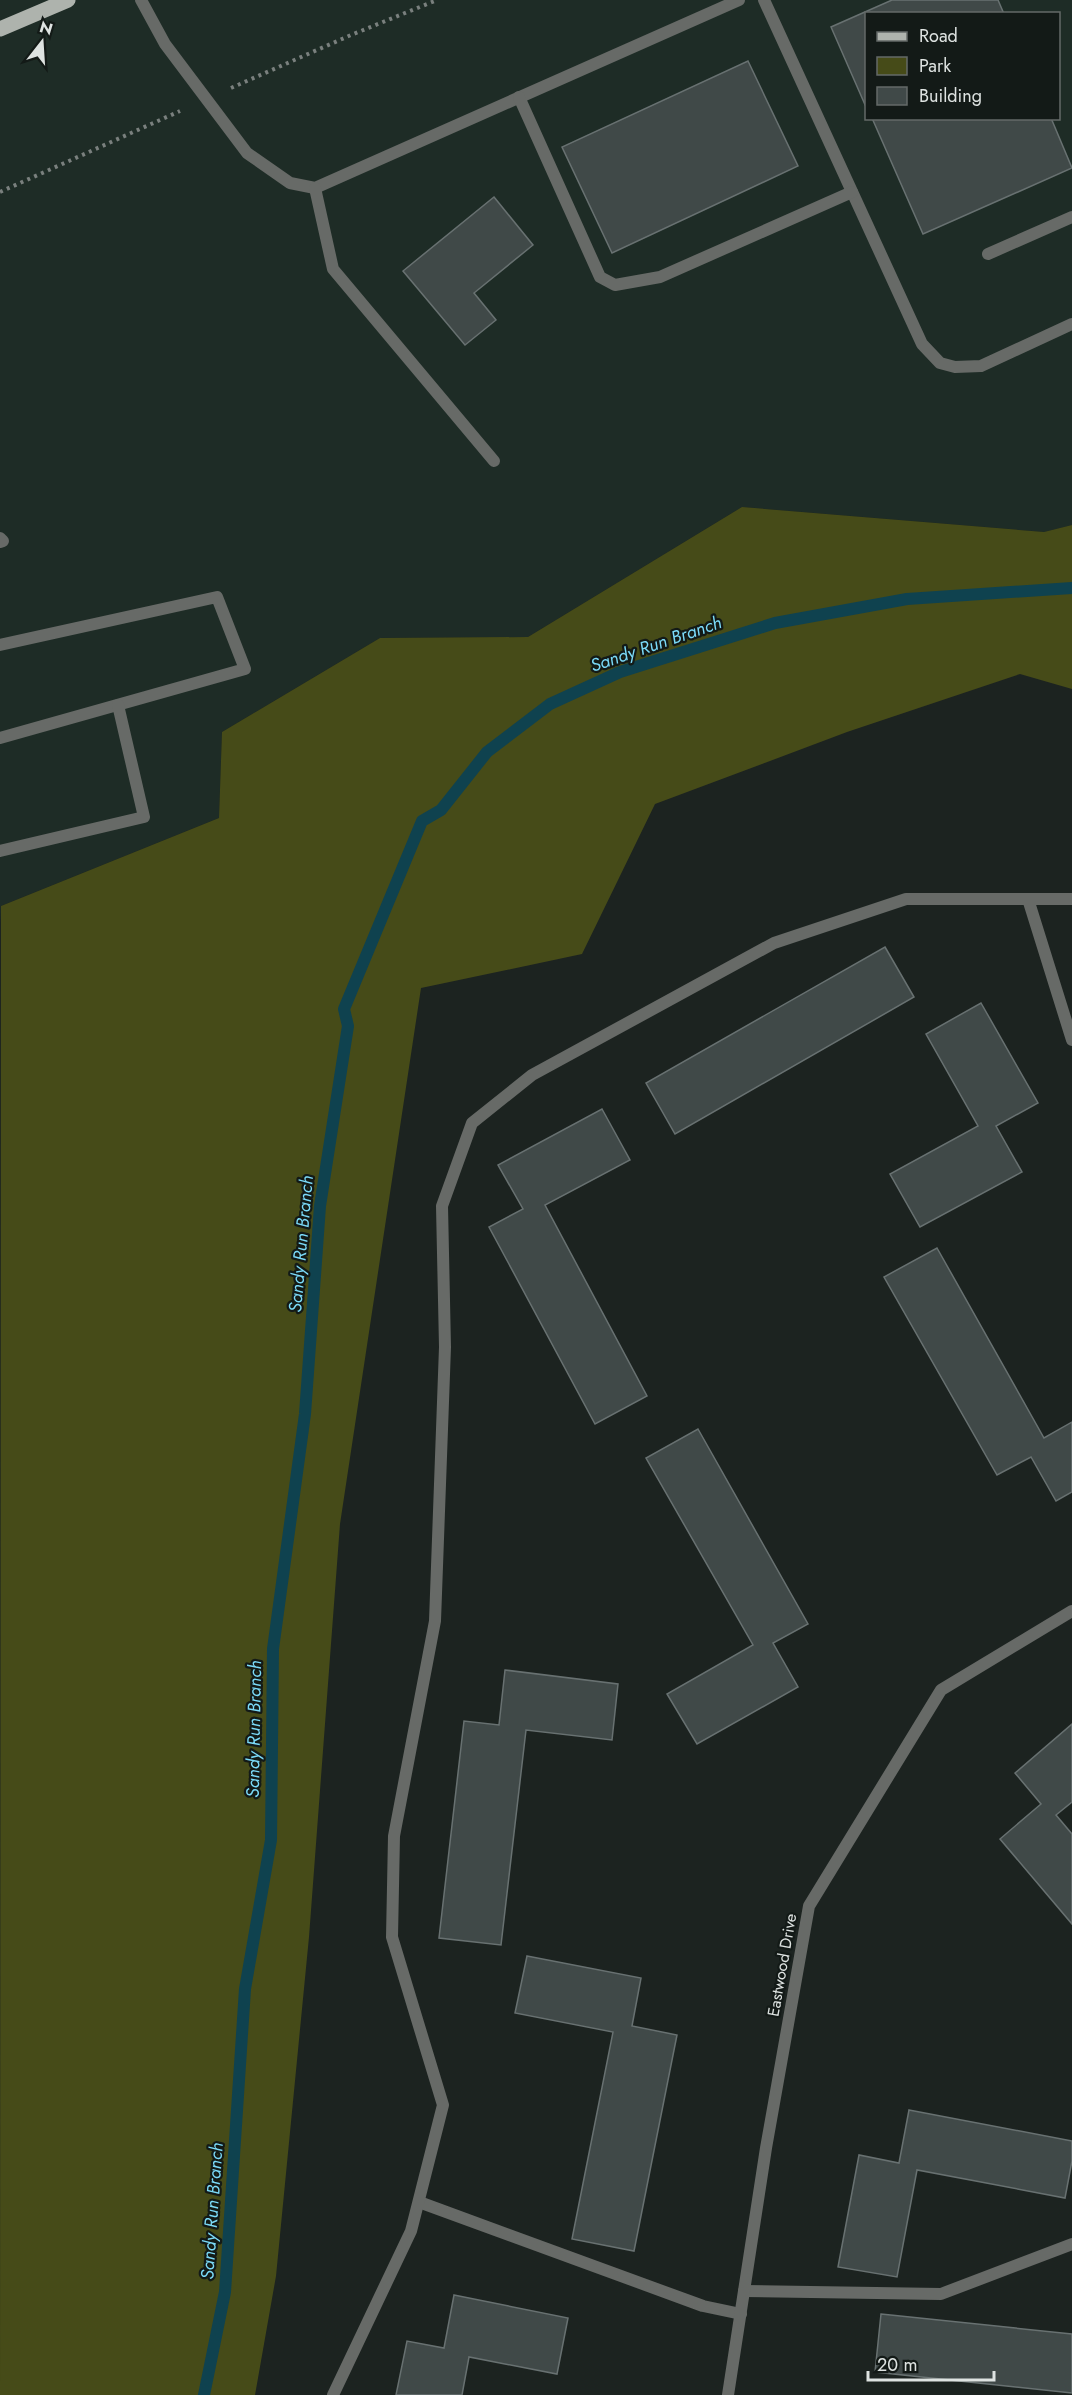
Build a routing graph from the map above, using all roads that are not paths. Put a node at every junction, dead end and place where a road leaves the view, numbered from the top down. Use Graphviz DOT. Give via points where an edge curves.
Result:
graph roads {
  1 [pos="68,0"];
  2 [pos="141,0"];
  3 [pos="739,0"];
  4 [pos="764,0"];
  5 [pos="0,29"];
  6 [pos="519,97"];
  7 [pos="315,188"];
  8 [pos="852,192"];
  9 [pos="1072,217"];
  10 [pos="988,254"];
  11 [pos="1072,324"];
  12 [pos="495,461"];
  13 [pos="0,645"];
  14 [pos="118,705"];
  15 [pos="0,738"];
  16 [pos="0,851"];
  17 [pos="1072,898"];
  18 [pos="1029,899"];
  19 [pos="1072,1040"];
  20 [pos="1072,1611"];
  21 [pos="419,2202"];
  22 [pos="1072,2244"];
  23 [pos="744,2291"];
  24 [pos="741,2314"];
  25 [pos="333,2395"];
  26 [pos="728,2395"];
  1 -- 5 [label="main road"];
  2 -- 7 [label="street" via="165,44 247,153 290,183"];
  3 -- 6 [label="street"];
  4 -- 8 [label="street"];
  6 -- 7 [label="street"];
  6 -- 8 [label="street" via="600,277 615,285 660,277"];
  7 -- 12 [label="street" via="333,269"];
  8 -- 11 [label="street" via="922,344 940,363 981,366"];
  9 -- 10 [label="street"];
  13 -- 14 [label="street" via="217,597 245,669"];
  14 -- 15 [label="street"];
  14 -- 16 [label="street" via="144,817"];
  17 -- 18 [label="street"];
  18 -- 19 [label="street"];
  18 -- 21 [label="street" via="906,899 774,943 532,1075 471,1123 442,1206 445,1347 435,1621 394,1836 392,1937 443,2105"];
  20 -- 23 [label="street, Eastwood Drive" via="941,1690 809,1906"];
  21 -- 24 [label="street" via="703,2306"];
  21 -- 25 [label="street" via="411,2231"];
  22 -- 23 [label="street" via="942,2294"];
  23 -- 24 [label="street, Eastwood Drive"];
  24 -- 26 [label="street, Eastwood Drive"];
}
